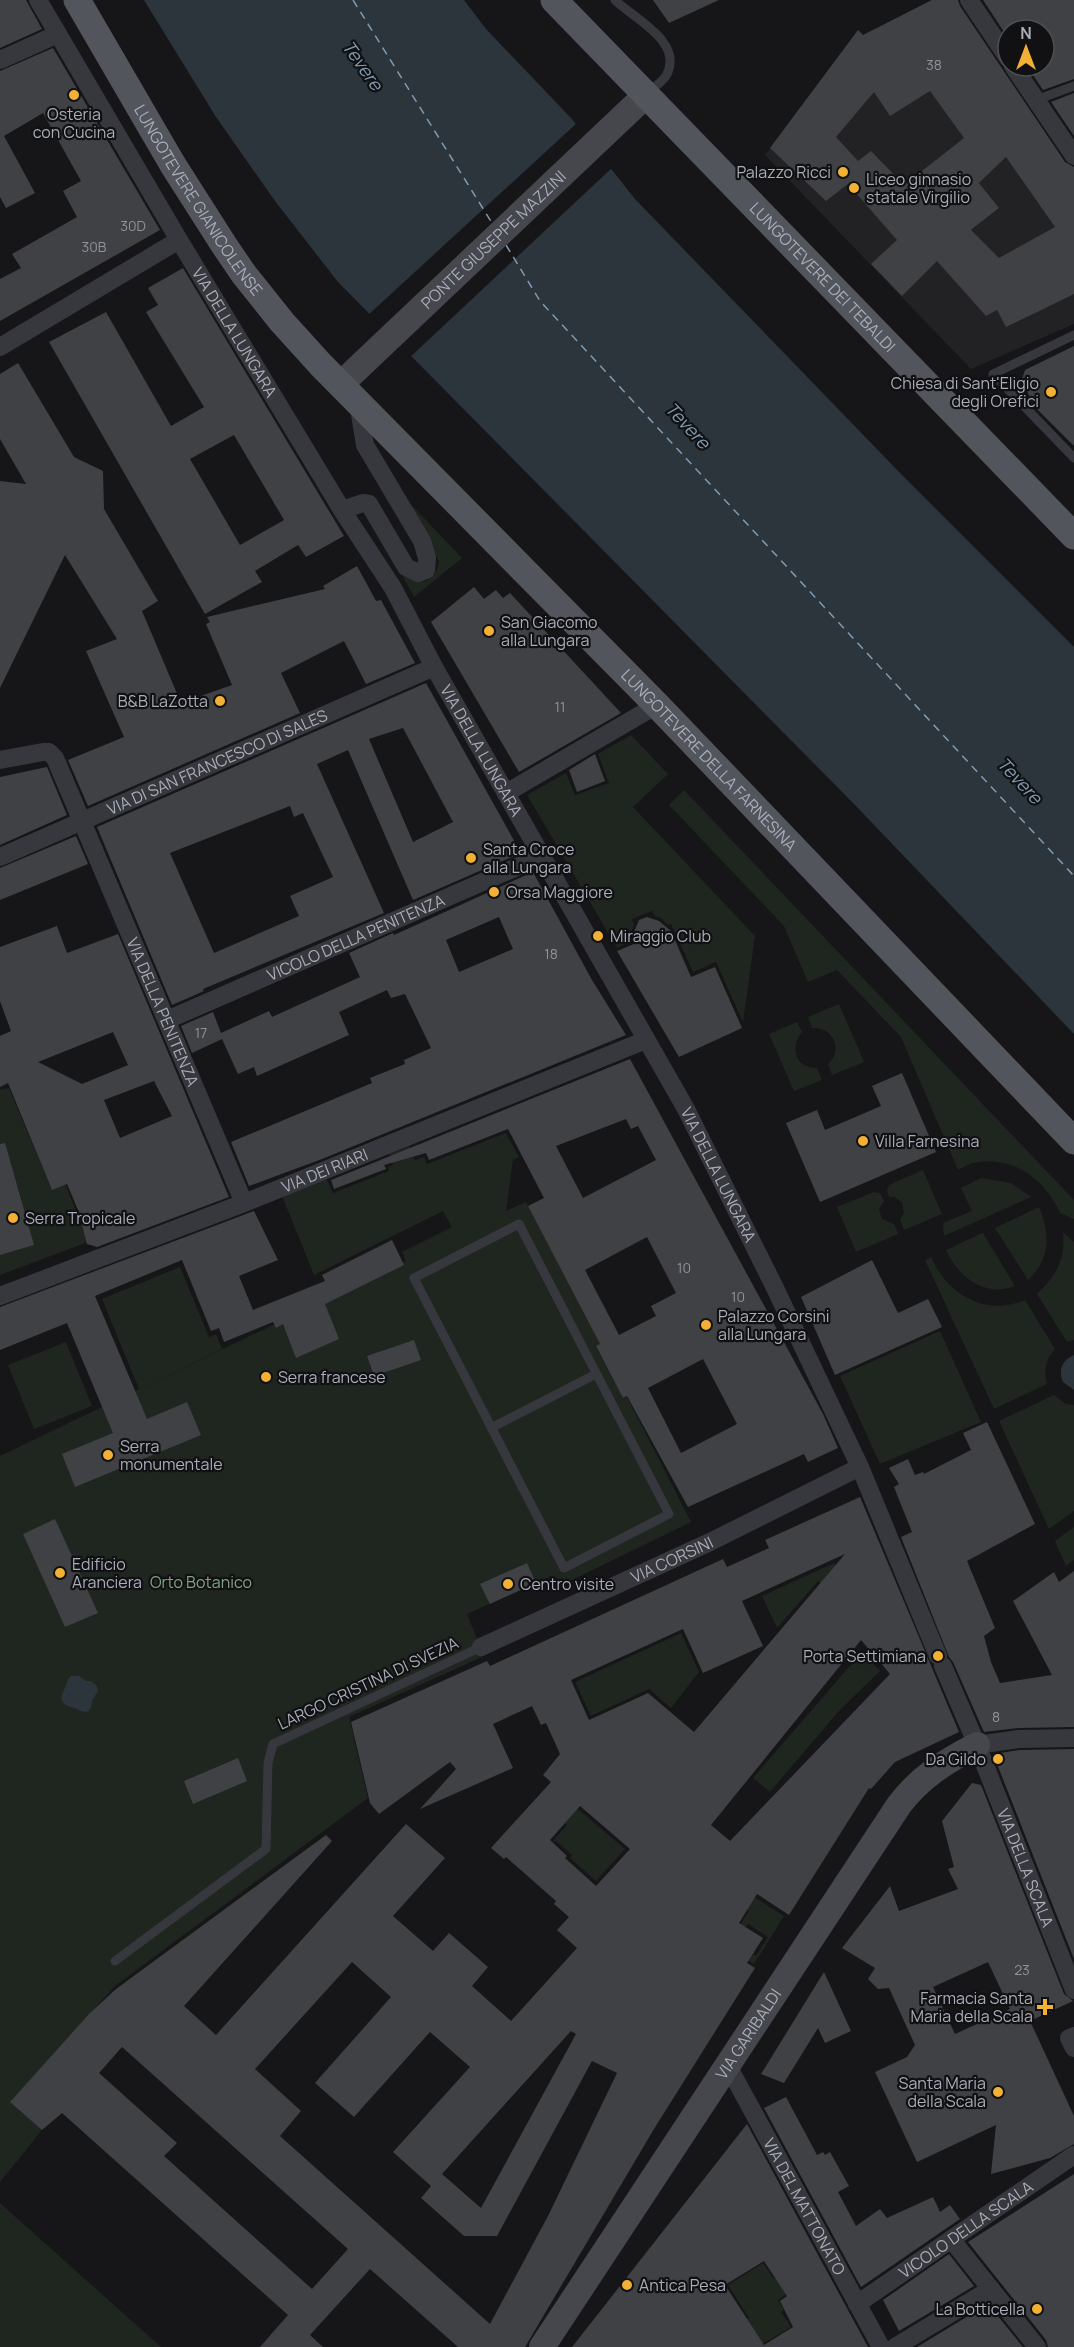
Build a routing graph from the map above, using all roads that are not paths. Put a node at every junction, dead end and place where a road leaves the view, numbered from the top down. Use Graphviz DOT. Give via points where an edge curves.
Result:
graph roads {
  1 [pos="38,0"];
  2 [pos="77,0"];
  3 [pos="554,0"];
  4 [pos="615,0"];
  5 [pos="969,0"];
  6 [pos="58,34"];
  7 [pos="996,40"];
  8 [pos="0,60"];
  9 [pos="1021,78"];
  10 [pos="1074,87"];
  11 [pos="646,95"];
  12 [pos="1036,100"];
  13 [pos="1074,156"];
  14 [pos="179,240"];
  15 [pos="1074,335"];
  16 [pos="0,347"];
  17 [pos="349,392"];
  18 [pos="1074,458"];
  19 [pos="342,510"];
  20 [pos="1074,536"];
  21 [pos="434,667"];
  22 [pos="657,705"];
  23 [pos="0,760"];
  24 [pos="506,793"];
  25 [pos="84,821"];
  26 [pos="542,856"];
  27 [pos="0,857"];
  28 [pos="167,1020"];
  29 [pos="646,1040"];
  30 [pos="1074,1142"];
  31 [pos="244,1203"];
  32 [pos="0,1296"];
  33 [pos="596,1374"];
  34 [pos="491,1428"];
  35 [pos="860,1467"];
  36 [pos="481,1647"];
  37 [pos="940,1661"];
  38 [pos="1074,1738"];
  39 [pos="977,1745"];
  40 [pos="115,1961"];
  41 [pos="1074,1990"];
  42 [pos="1074,2036"];
  43 [pos="1074,2048"];
  44 [pos="728,2066"];
  45 [pos="1074,2155"];
  46 [pos="951,2239"];
  47 [pos="991,2289"];
  48 [pos="857,2304"];
  49 [pos="873,2344"];
  50 [pos="542,2347"];
  51 [pos="895,2347"];
  52 [pos="1037,2347"];
  1 -- 6 [label="street, VIA DELLA LUNGARA"];
  2 -- 17 [label="main road, LUNGOTEVERE GIANICOLENSE" via="173,165 243,273 282,322"];
  3 -- 11 [label="main road, LUNGOTEVERE DEI TEBALDI"];
  4 -- 11 [label="lane" via="662,39 668,50 666,76"];
  5 -- 7 [label="street"];
  6 -- 8 [label="street"];
  6 -- 14 [label="street, VIA DELLA LUNGARA"];
  9 -- 12 [label="street"];
  10 -- 12 [label="lane"];
  11 -- 17 [label="street, PONTE GIUSEPPE MAZZINI" via="365,362"];
  11 -- 20 [label="main road, LUNGOTEVERE DEI TEBALDI"];
  12 -- 13 [label="street"];
  14 -- 16 [label="street"];
  14 -- 19 [label="street, VIA DELLA LUNGARA"];
  15 -- 18 [label="lane" via="993,374"];
  17 -- 19 [label="street" via="365,445 422,541 426,570 418,573 406,567 369,504"];
  17 -- 22 [label="main road, LUNGOTEVERE DELLA FARNESINA"];
  19 -- 21 [label="street, VIA DELLA LUNGARA" via="358,534 376,580 397,617"];
  21 -- 24 [label="street, VIA DELLA LUNGARA"];
  21 -- 25 [label="street, VIA DI SAN FRANCESCO DI SALES"];
  22 -- 24 [label="street"];
  22 -- 30 [label="main road, LUNGOTEVERE DELLA FARNESINA"];
  23 -- 25 [label="street, VIA DELLA PENITENZA" via="43,752 53,755"];
  24 -- 26 [label="street, VIA DELLA LUNGARA"];
  25 -- 27 [label="street, VIA DI SAN FRANCESCO DI SALES"];
  25 -- 28 [label="street, VIA DELLA PENITENZA"];
  26 -- 28 [label="street, VICOLO DELLA PENITENZA"];
  26 -- 29 [label="street, VIA DELLA LUNGARA"];
  28 -- 31 [label="street, VIA DELLA PENITENZA"];
  29 -- 31 [label="street, VIA DEI RIARI"];
  29 -- 35 [label="street, VIA DELLA LUNGARA" via="686,1109"];
  31 -- 32 [label="street, VIA DEI RIARI"];
  33 -- 34 [label="lane"];
  33 -- 34 [label="lane" via="669,1514 638,1530 564,1568"];
  33 -- 34 [label="lane" via="519,1224 435,1267 414,1278"];
  35 -- 36 [label="street, VIA CORSINI" via="710,1542"];
  35 -- 37 [label="street, VIA DELLA LUNGARA"];
  36 -- 40 [label="lane, LARGO CRISTINA DI SVEZIA" via="273,1744 268,1763 266,1849"];
  37 -- 39 [label="street, VIA DELLA SCALA"];
  38 -- 39 [label="street"];
  39 -- 41 [label="street, VIA DELLA SCALA"];
  39 -- 44 [label="street, VIA GARIBALDI" via="936,1768 906,1795"];
  42 -- 43 [label="street" via="1070,2038"];
  44 -- 48 [label="street, VIA DEL MATTONATO"];
  44 -- 50 [label="street, VIA GARIBALDI"];
  45 -- 46 [label="street, VICOLO DELLA SCALA"];
  46 -- 47 [label="street"];
  46 -- 48 [label="street, VICOLO DELLA SCALA"];
  47 -- 51 [label="street"];
  47 -- 52 [label="street"];
  48 -- 49 [label="street, VIA DEL MATTONATO"];
}
